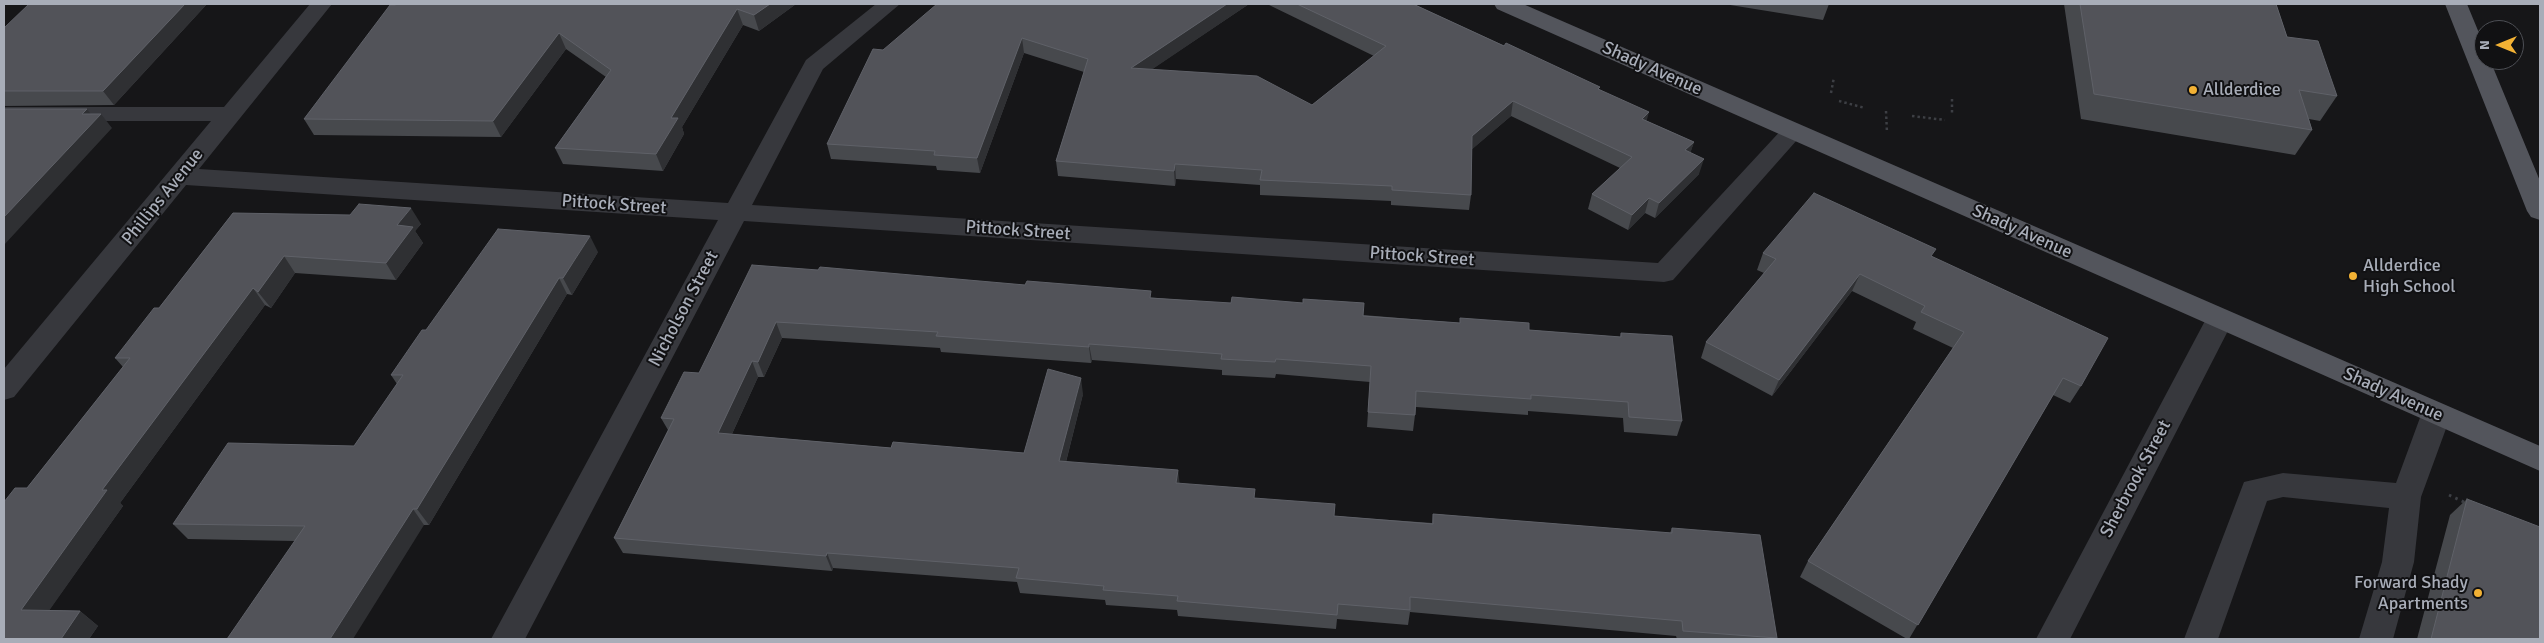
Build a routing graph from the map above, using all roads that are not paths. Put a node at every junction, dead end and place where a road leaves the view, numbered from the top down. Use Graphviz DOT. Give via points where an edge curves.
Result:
graph roads {
  1 [pos="321,4"];
  2 [pos="889,4"];
  3 [pos="1505,4"];
  4 [pos="2456,4"];
  5 [pos="4,114"];
  6 [pos="231,114"];
  7 [pos="1793,131"];
  8 [pos="181,176"];
  9 [pos="2540,211"];
  10 [pos="735,213"];
  11 [pos="2220,319"];
  12 [pos="4,389"];
  13 [pos="2436,415"];
  14 [pos="2540,459"];
  15 [pos="2409,488"];
  16 [pos="508,639"];
  17 [pos="2053,639"];
  18 [pos="2201,639"];
  19 [pos="2376,639"];
  1 -- 6 [label="street, Phillips Avenue"];
  2 -- 10 [label="street, Nicholson Street" via="814,65"];
  3 -- 7 [label="main road, Shady Avenue"];
  4 -- 9 [label="main road"];
  5 -- 6 [label="street"];
  6 -- 8 [label="street, Phillips Avenue"];
  7 -- 10 [label="street, Pittock Street" via="1664,273"];
  7 -- 11 [label="main road, Shady Avenue"];
  8 -- 10 [label="street, Pittock Street"];
  8 -- 12 [label="street, Phillips Avenue"];
  10 -- 16 [label="street, Nicholson Street"];
  11 -- 13 [label="main road, Shady Avenue"];
  11 -- 17 [label="street, Sherbrook Street"];
  13 -- 14 [label="main road, Shady Avenue"];
  13 -- 15 [label="street"];
  15 -- 18 [label="street" via="2283,485 2255,491"];
  15 -- 19 [label="street" via="2398,562"];
}
